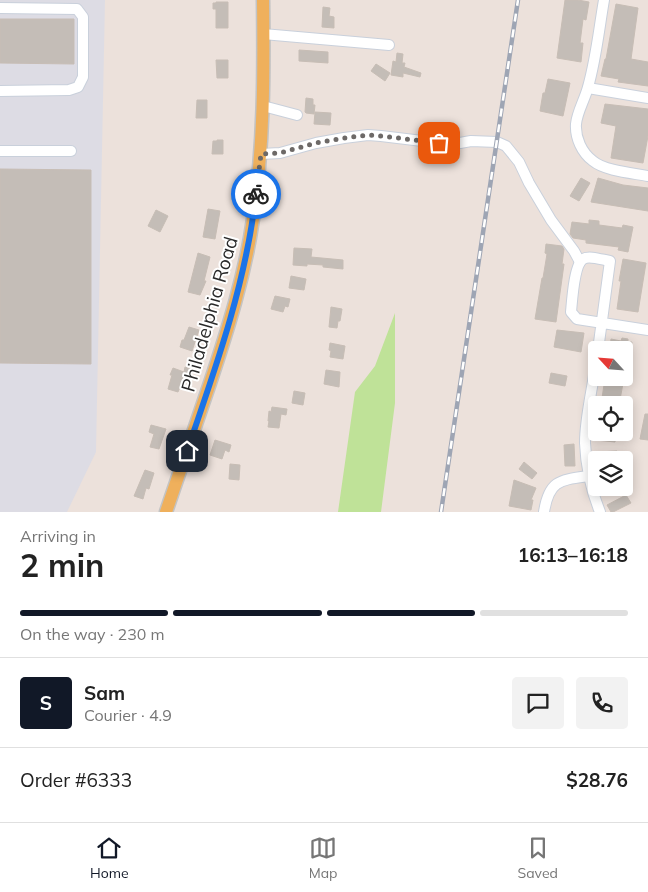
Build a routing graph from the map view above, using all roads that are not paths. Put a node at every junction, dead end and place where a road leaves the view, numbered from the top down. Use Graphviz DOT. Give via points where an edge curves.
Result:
graph roads {
  1 [pos="263,0"];
  2 [pos="604,0"];
  3 [pos="0,8"];
  4 [pos="264,34"];
  5 [pos="389,45"];
  6 [pos="588,88"];
  7 [pos="0,91"];
  8 [pos="648,98"];
  9 [pos="262,106"];
  10 [pos="297,115"];
  11 [pos="0,151"];
  12 [pos="72,151"];
  13 [pos="261,154"];
  14 [pos="648,176"];
  15 [pos="580,262"];
  16 [pos="602,324"];
  17 [pos="648,330"];
  18 [pos="599,341"];
  19 [pos="592,386"];
  20 [pos="588,463"];
  21 [pos="588,476"];
  22 [pos="594,496"];
  23 [pos="166,512"];
  24 [pos="544,512"];
  25 [pos="600,512"];
  1 -- 4 [label="main road, Philadelphia Road"];
  2 -- 6 [label="street"];
  3 -- 7 [label="street" via="76,9 83,17 83,77 78,87 69,90"];
  4 -- 5 [label="street"];
  4 -- 9 [label="main road, Philadelphia Road"];
  6 -- 8 [label="street"];
  6 -- 14 [label="street" via="576,123 578,140 585,154 605,168"];
  9 -- 10 [label="street"];
  9 -- 13 [label="main road, Philadelphia Road"];
  11 -- 12 [label="street"];
  13 -- 15 [label="street" via="368,135 439,143 497,142 506,146 519,162 551,220"];
  13 -- 23 [label="main road, Philadelphia Road" via="253,219 232,312"];
  15 -- 16 [label="street" via="571,312 577,319"];
  15 -- 16 [label="street" via="587,258 610,261"];
  16 -- 17 [label="street"];
  16 -- 18 [label="street"];
  19 -- 20 [label="street" via="586,436"];
  21 -- 24 [label="street" via="558,483 550,491"];
  22 -- 25 [label="street"];
}
